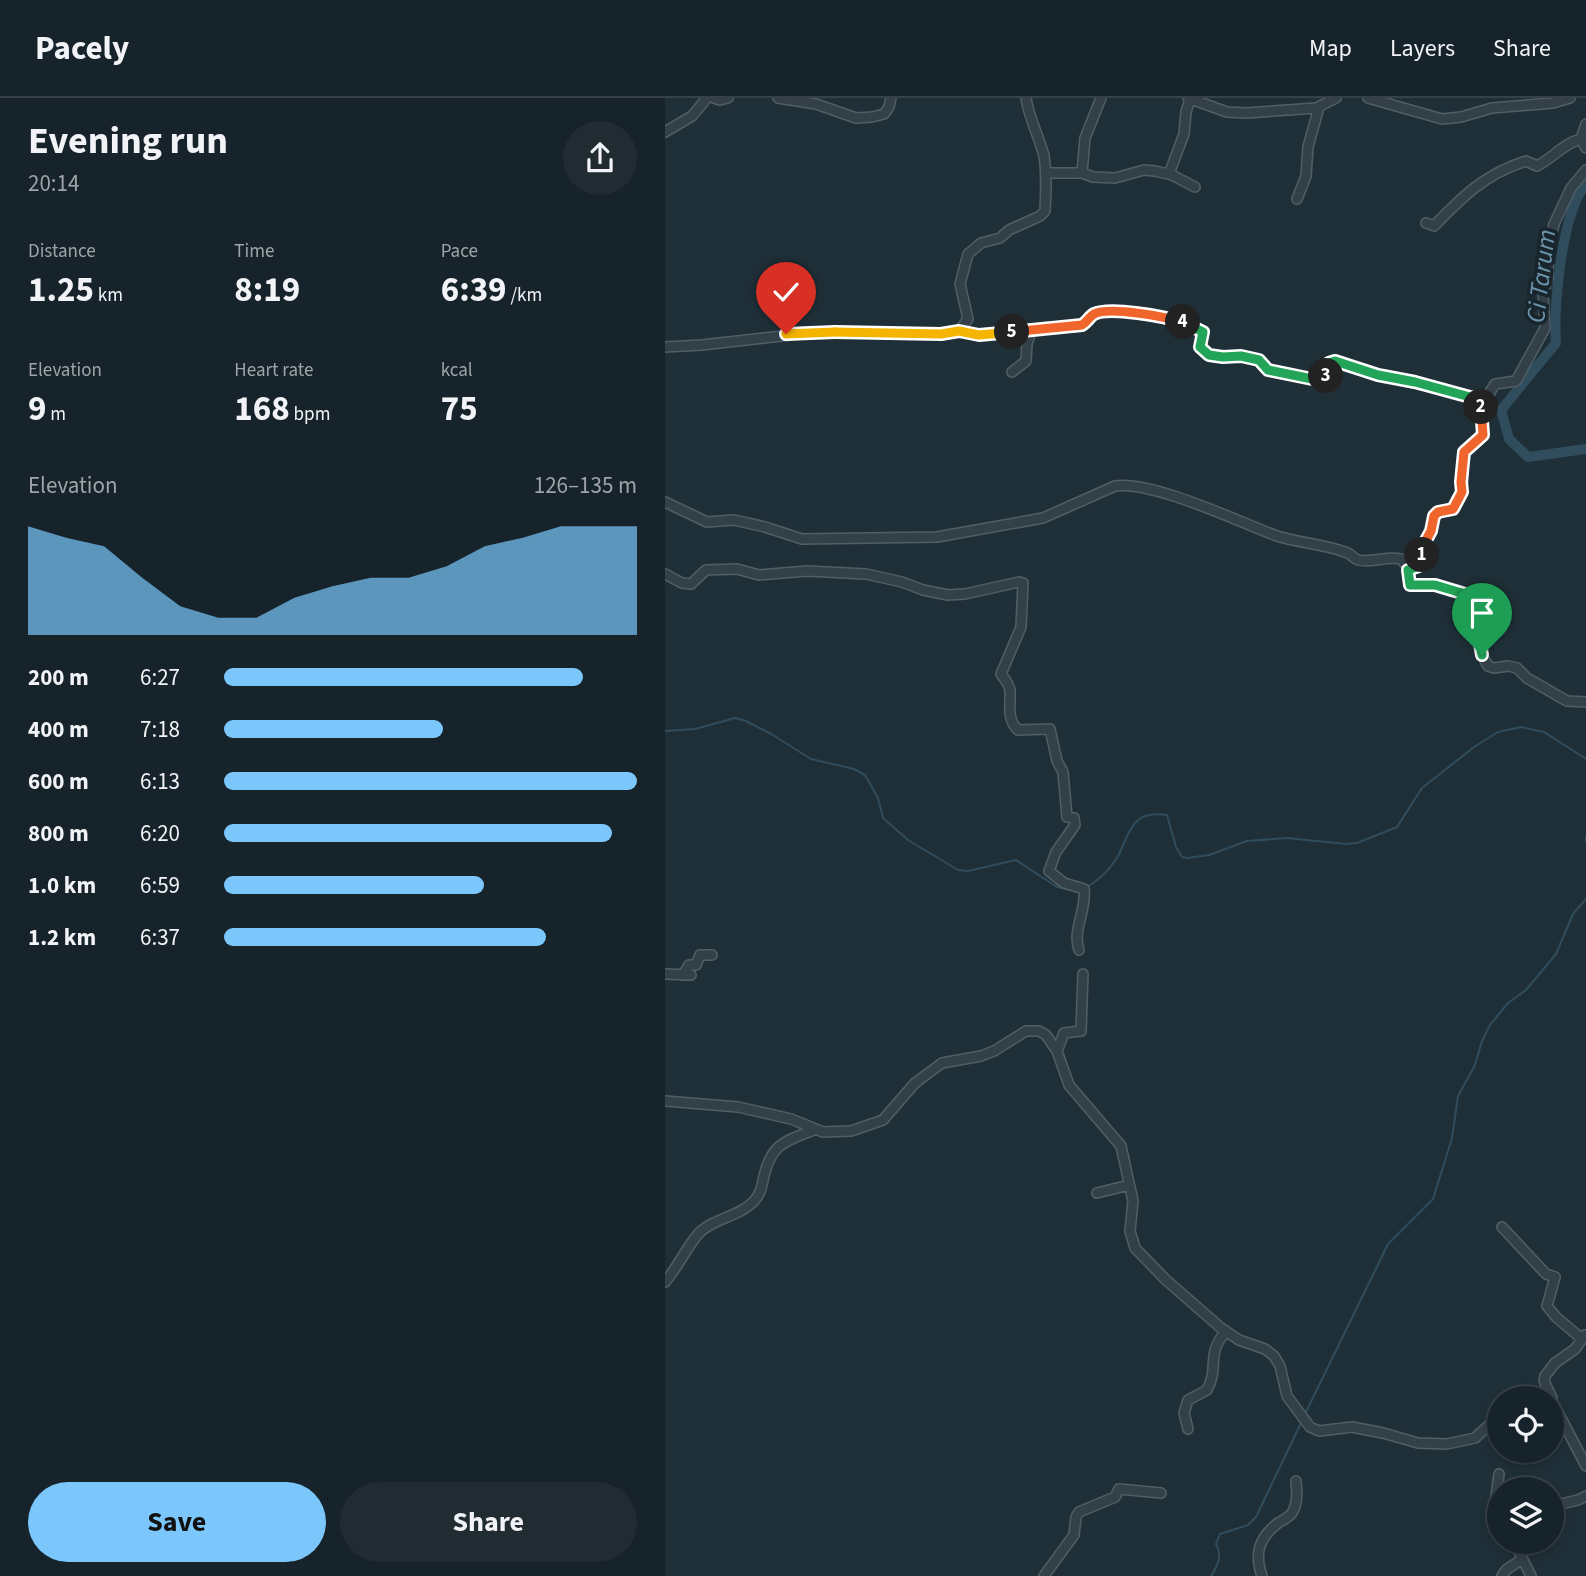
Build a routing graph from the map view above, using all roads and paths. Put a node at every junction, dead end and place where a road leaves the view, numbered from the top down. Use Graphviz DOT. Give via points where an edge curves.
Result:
graph roads {
  1 [pos="707,98"];
  2 [pos="714,98"];
  3 [pos="729,98"];
  4 [pos="778,98"];
  5 [pos="891,98"];
  6 [pos="1027,98"];
  7 [pos="1101,98"];
  8 [pos="1189,98"];
  9 [pos="1335,98"];
  10 [pos="1368,98"];
  11 [pos="1570,98"];
  12 [pos="1319,107"];
  13 [pos="1586,124"];
  14 [pos="665,132"];
  15 [pos="1584,144"];
  16 [pos="1586,170"];
  17 [pos="1046,173"];
  18 [pos="1082,173"];
  19 [pos="1169,174"];
  20 [pos="1195,187"];
  21 [pos="1297,199"];
  22 [pos="1426,223"];
  23 [pos="959,331"];
  24 [pos="1031,331"];
  25 [pos="665,347"];
  26 [pos="1012,372"];
  27 [pos="1481,400"];
  28 [pos="665,502"];
  29 [pos="1408,570"];
  30 [pos="665,574"];
  31 [pos="1586,702"];
  32 [pos="1079,950"];
  33 [pos="712,955"];
  34 [pos="665,974"];
  35 [pos="1083,974"];
  36 [pos="1057,1051"];
  37 [pos="665,1101"];
  38 [pos="817,1129"];
  39 [pos="1129,1185"];
  40 [pos="1097,1193"];
  41 [pos="1502,1227"];
  42 [pos="665,1282"];
  43 [pos="1226,1331"];
  44 [pos="1584,1336"];
  45 [pos="1546,1386"];
  46 [pos="1564,1425"];
  47 [pos="1487,1427"];
  48 [pos="1188,1429"];
  49 [pos="1586,1466"];
  50 [pos="1499,1474"];
  51 [pos="1499,1477"];
  52 [pos="1296,1481"];
  53 [pos="1161,1493"];
  54 [pos="1586,1496"];
  55 [pos="1564,1502"];
  56 [pos="1520,1554"];
  57 [pos="1522,1559"];
  58 [pos="1044,1576"];
  59 [pos="1262,1576"];
  60 [pos="1502,1576"];
  61 [pos="1531,1576"];
  1 -- 14 [label="street" via="692,116"];
  2 -- 3 [label="street"];
  4 -- 5 [label="street" via="858,118 884,114"];
  6 -- 17 [label="street"];
  7 -- 18 [label="street" via="1085,138"];
  8 -- 12 [label="street" via="1231,113"];
  8 -- 19 [label="street" via="1184,134"];
  9 -- 12 [label="street"];
  10 -- 11 [label="street" via="1445,119"];
  12 -- 21 [label="street"];
  13 -- 15 [label="street"];
  15 -- 22 [label="street" via="1568,143 1537,166 1526,161 1487,177 1434,226"];
  16 -- 27 [label="street" via="1571,188 1550,238 1544,331 1518,379 1495,384"];
  17 -- 18 [label="street"];
  17 -- 23 [label="street" via="1045,211 1000,238 981,243 965,260 960,284 968,319"];
  18 -- 19 [label="street" via="1115,178 1144,170"];
  19 -- 20 [label="street"];
  23 -- 24 [label="street" via="979,335"];
  23 -- 25 [label="street" via="817,332"];
  24 -- 26 [label="street" via="1026,361"];
  24 -- 27 [label="street" via="1082,325 1093,315 1109,311 1159,316 1202,332 1200,348 1209,355 1259,360 1268,370 1322,381 1329,363 1335,361"];
  27 -- 29 [label="street" via="1483,435 1464,452 1462,494 1453,509 1434,516 1420,565"];
  28 -- 29 [label="street" via="707,522 734,520 802,539 937,537 1043,517 1125,485 1175,498 1280,537 1347,552 1357,559 1401,559"];
  29 -- 31 [label="street" via="1410,585 1479,594 1488,601 1478,634 1489,667 1516,668 1567,701"];
  30 -- 32 [label="street" via="689,584 708,569 759,575 848,572 948,594 1023,583 1021,628 1001,672 1010,688 1014,727 1051,731 1062,770 1067,817 1074,818 1075,825 1049,870 1064,883 1084,888 1076,938"];
  33 -- 34 [label="street" via="701,955 696,965 689,965 687,975"];
  35 -- 36 [label="street" via="1081,1031 1064,1033"];
  36 -- 38 [label="street" via="1044,1033 1029,1030 981,1056 937,1066 915,1083 883,1120 842,1132"];
  36 -- 39 [label="street" via="1069,1085 1121,1146"];
  37 -- 38 [label="street" via="758,1110"];
  38 -- 42 [label="street" via="785,1141 768,1162 759,1195 741,1212 699,1233"];
  39 -- 40 [label="street"];
  39 -- 43 [label="street" via="1135,1248"];
  41 -- 44 [label="street" via="1546,1274 1554,1276 1547,1306"];
  43 -- 47 [label="street" via="1274,1356 1287,1396 1317,1431 1352,1427 1413,1443 1436,1444 1475,1438"];
  43 -- 48 [label="street" via="1213,1353 1211,1383 1188,1400 1184,1410"];
  44 -- 45 [label="street" via="1545,1376"];
  46 -- 49 [label="street"];
  50 -- 51 [label="street"];
  52 -- 59 [label="street" via="1293,1512 1260,1541"];
  53 -- 58 [label="street" via="1119,1489 1115,1497 1081,1510 1074,1535"];
  54 -- 55 [label="street"];
  56 -- 57 [label="street"];
  57 -- 60 [label="street"];
  57 -- 61 [label="street"];
}
